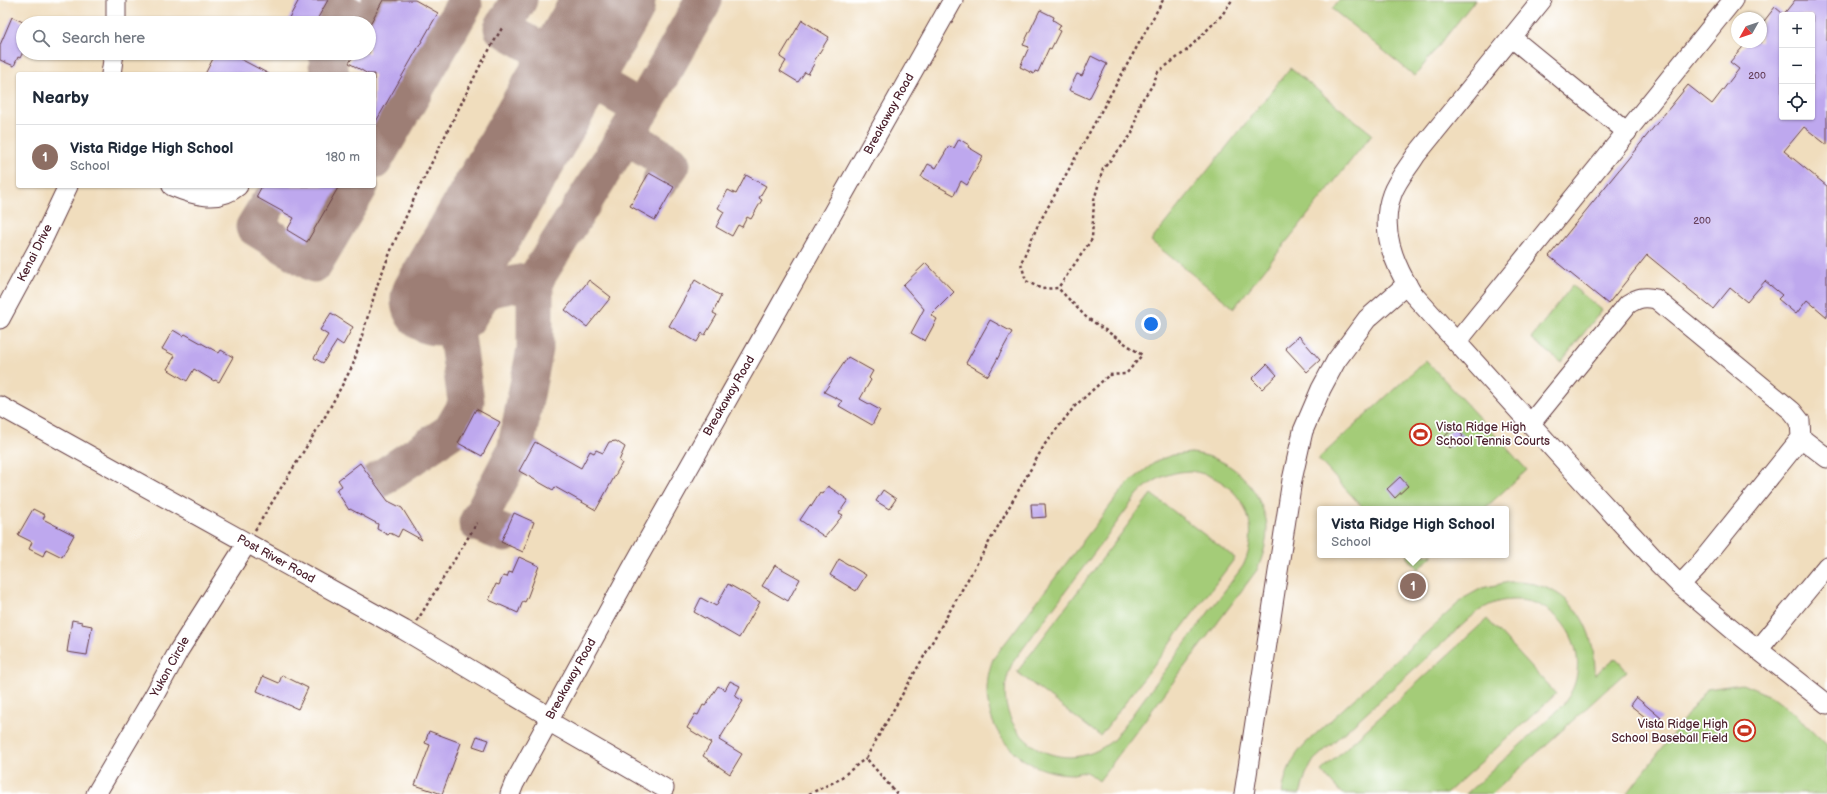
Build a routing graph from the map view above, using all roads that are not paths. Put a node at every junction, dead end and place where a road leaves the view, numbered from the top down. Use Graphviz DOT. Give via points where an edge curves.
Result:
graph roads {
  1 [pos="116,0"];
  2 [pos="953,0"];
  3 [pos="1542,0"];
  4 [pos="1733,0"];
  5 [pos="116,16"];
  6 [pos="1512,38"];
  7 [pos="113,60"];
  8 [pos="111,72"];
  9 [pos="1627,132"];
  10 [pos="67,188"];
  11 [pos="176,188"];
  12 [pos="234,188"];
  13 [pos="1407,284"];
  14 [pos="0,319"];
  15 [pos="1457,342"];
  16 [pos="0,406"];
  17 [pos="1531,423"];
  18 [pos="1801,438"];
  19 [pos="1827,458"];
  20 [pos="247,542"];
  21 [pos="1827,566"];
  22 [pos="1680,584"];
  23 [pos="1758,650"];
  24 [pos="1827,704"];
  25 [pos="549,719"];
  26 [pos="664,788"];
  27 [pos="96,794"];
  28 [pos="510,794"];
  29 [pos="1244,794"];
  1 -- 5 [label="street"];
  2 -- 25 [label="street, Breakaway Road"];
  3 -- 6 [label="street"];
  4 -- 9 [label="street"];
  6 -- 9 [label="street"];
  6 -- 13 [label="street" via="1416,155 1392,194 1388,212 1391,253 1399,273"];
  7 -- 8 [label="street"];
  9 -- 15 [label="street"];
  10 -- 14 [label="street, Kenai Drive"];
  11 -- 12 [label="street" via="213,198"];
  13 -- 15 [label="street" via="1412,293"];
  13 -- 29 [label="street" via="1367,319 1336,361 1303,431 1291,488"];
  15 -- 17 [label="street"];
  16 -- 20 [label="street, Post River Road"];
  17 -- 18 [label="street" via="1628,304 1646,296 1656,299 1792,411 1800,421"];
  17 -- 22 [label="street" via="1590,490"];
  18 -- 19 [label="street"];
  18 -- 22 [label="street" via="1698,566"];
  20 -- 25 [label="street, Post River Road" via="410,634"];
  20 -- 27 [label="street, Yukon Circle" via="179,650"];
  21 -- 23 [label="street"];
  22 -- 23 [label="street"];
  23 -- 24 [label="street"];
  25 -- 26 [label="street, Post River Road"];
  25 -- 28 [label="street, Breakaway Road"];
}
